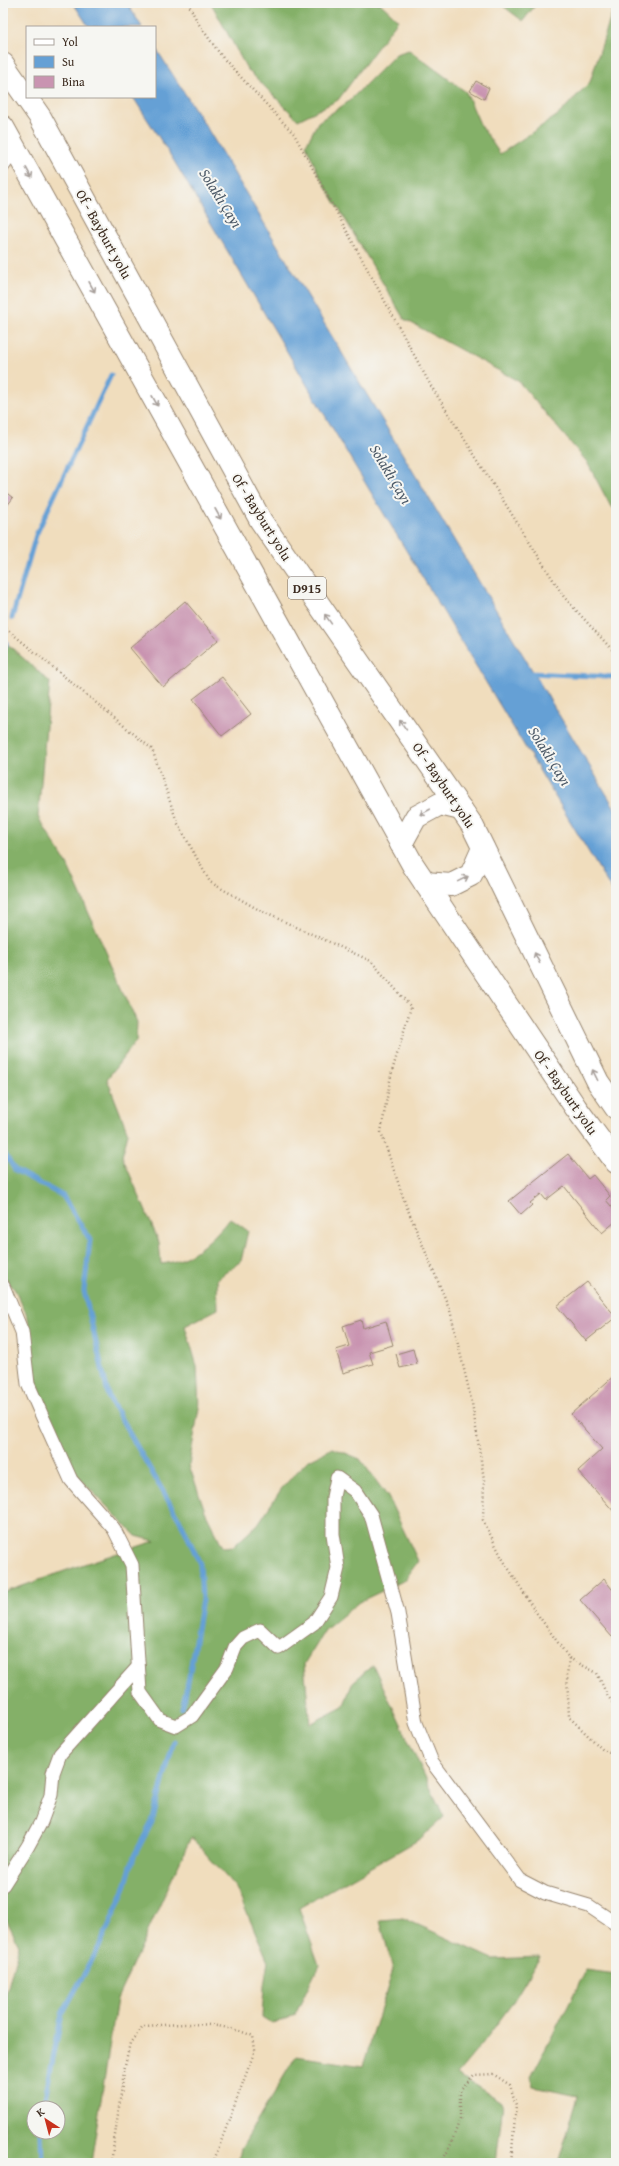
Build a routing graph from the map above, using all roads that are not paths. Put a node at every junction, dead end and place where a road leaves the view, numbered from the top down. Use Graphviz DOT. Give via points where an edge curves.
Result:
graph roads {
  1 [pos="3,64"];
  2 [pos="26,97"];
  3 [pos="27,98"];
  4 [pos="3,127"];
  5 [pos="10,158"];
  6 [pos="461,809"];
  7 [pos="401,844"];
  8 [pos="483,848"];
  9 [pos="425,883"];
  10 [pos="616,1108"];
  11 [pos="616,1162"];
  12 [pos="3,1286"];
  13 [pos="138,1667"];
  14 [pos="3,1885"];
  15 [pos="616,1924"];
  2 -- 1 [label="highway, Of - Bayburt yolu / D915, one-way"];
  6 -- 3 [label="highway, Of - Bayburt yolu / D915, one-way" via="261,521 40,117"];
  4 -- 5 [label="highway, Of - Bayburt yolu / D915"];
  5 -- 7 [label="highway, Of - Bayburt yolu / D915, one-way"];
  6 -- 7 [label="highway, one-way" via="440,804 416,817"];
  6 -- 8 [label="highway, Of - Bayburt yolu / D915"];
  7 -- 9 [label="highway, Of - Bayburt yolu / D915"];
  9 -- 8 [label="highway, one-way" via="451,885 471,875"];
  10 -- 8 [label="highway, Of - Bayburt yolu / D915, one-way" via="598,1082"];
  9 -- 11 [label="highway, Of - Bayburt yolu / D915" via="576,1108"];
  12 -- 13 [label="street" via="22,1332 28,1384 71,1480 114,1530 132,1565"];
  13 -- 14 [label="street" via="60,1754 53,1773 51,1795 41,1822"];
  13 -- 15 [label="street" via="140,1692 150,1708 160,1720 176,1726 192,1716 227,1668 234,1647 244,1638 260,1630 279,1648 314,1623 331,1597 338,1568 333,1534 332,1497 337,1478 356,1491 371,1515 398,1613 416,1723 432,1762 520,1880 545,1893 590,1906"];
}
